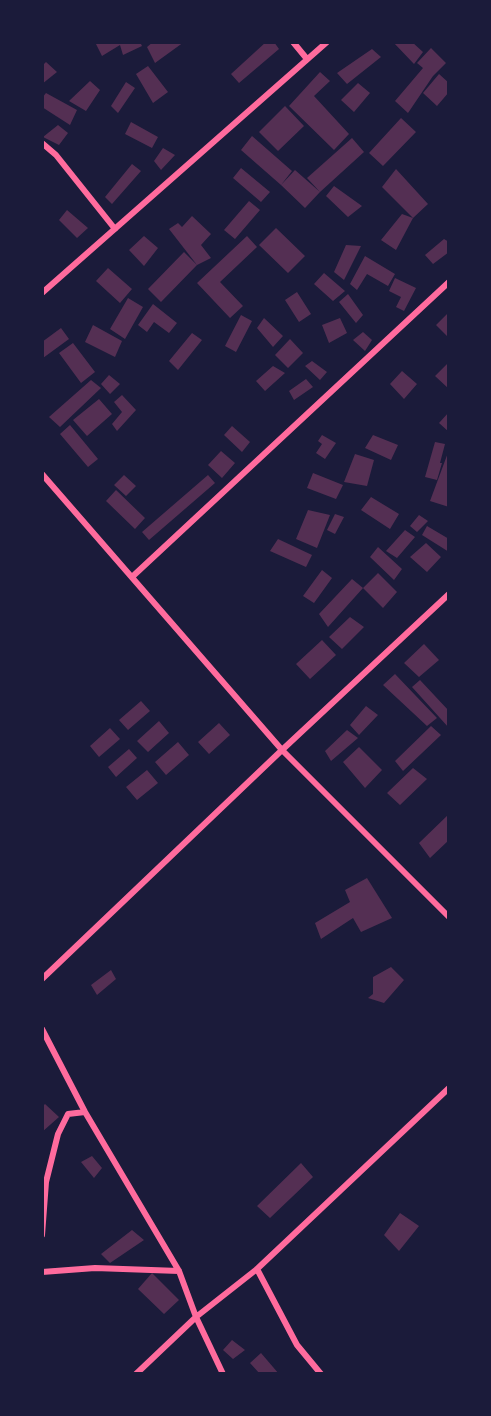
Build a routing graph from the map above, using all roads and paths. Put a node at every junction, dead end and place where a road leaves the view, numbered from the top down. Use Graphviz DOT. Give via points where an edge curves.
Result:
graph roads {
  1 [pos="292,42"];
  2 [pos="327,42"];
  3 [pos="307,59"];
  4 [pos="42,143"];
  5 [pos="115,229"];
  6 [pos="449,282"];
  7 [pos="42,293"];
  8 [pos="42,474"];
  9 [pos="132,577"];
  10 [pos="449,594"];
  11 [pos="282,750"];
  12 [pos="449,917"];
  13 [pos="42,979"];
  14 [pos="42,1029"];
  15 [pos="449,1088"];
  16 [pos="86,1112"];
  17 [pos="42,1235"];
  18 [pos="257,1269"];
  19 [pos="179,1271"];
  20 [pos="42,1272"];
  21 [pos="196,1317"];
  22 [pos="136,1374"];
  23 [pos="223,1374"];
  24 [pos="321,1374"];
  1 -- 3 [label="street"];
  2 -- 3 [label="street"];
  3 -- 5 [label="street"];
  4 -- 5 [label="street"];
  5 -- 7 [label="street"];
  6 -- 9 [label="street"];
  8 -- 9 [label="street"];
  9 -- 11 [label="street"];
  10 -- 11 [label="street"];
  11 -- 12 [label="street"];
  11 -- 13 [label="street"];
  14 -- 16 [label="street"];
  15 -- 18 [label="street"];
  16 -- 17 [label="street" via="68,1114 58,1134 46,1182"];
  16 -- 19 [label="street"];
  18 -- 21 [label="street"];
  18 -- 24 [label="street" via="297,1345"];
  19 -- 20 [label="street" via="95,1268"];
  19 -- 21 [label="street"];
  21 -- 22 [label="street"];
  21 -- 23 [label="street"];
}
